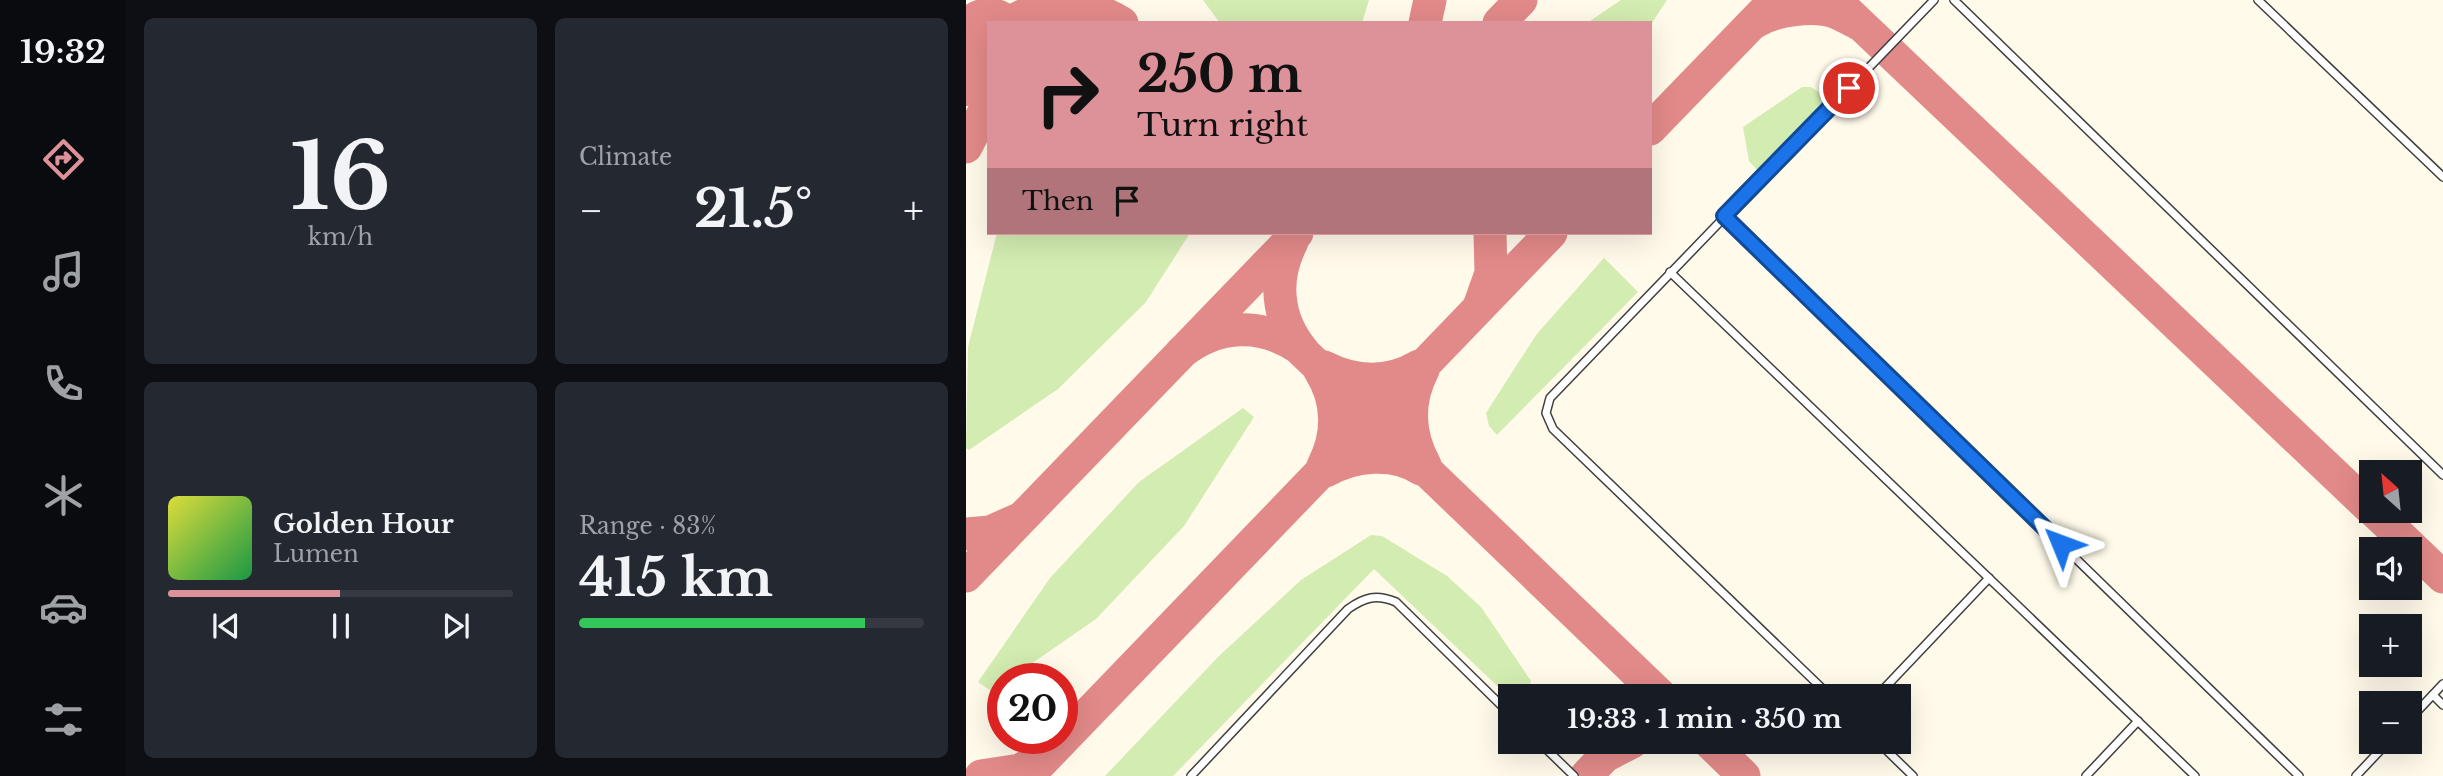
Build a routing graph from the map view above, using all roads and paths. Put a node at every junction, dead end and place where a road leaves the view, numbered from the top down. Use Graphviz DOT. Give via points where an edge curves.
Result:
graph roads {
  1 [pos="1934,0"];
  2 [pos="1954,0"];
  3 [pos="2258,0"];
  4 [pos="2443,177"];
  5 [pos="1724,216"];
  6 [pos="1670,272"];
  7 [pos="2443,475"];
  8 [pos="1989,578"];
  9 [pos="1818,684"];
  10 [pos="1888,684"];
  11 [pos="2443,684"];
  12 [pos="2433,695"];
  13 [pos="1498,702"];
  14 [pos="2443,705"];
  15 [pos="2422,706"];
  16 [pos="2138,721"];
  17 [pos="1551,754"];
  18 [pos="1890,754"];
  19 [pos="2377,754"];
  20 [pos="1191,776"];
  21 [pos="1574,776"];
  22 [pos="1913,776"];
  23 [pos="2086,776"];
  24 [pos="2195,776"];
  25 [pos="2299,776"];
  26 [pos="2356,776"];
  1 -- 5 [label="lane"];
  2 -- 7 [label="lane"];
  3 -- 4 [label="lane"];
  5 -- 6 [label="lane"];
  5 -- 25 [label="lane"];
  6 -- 8 [label="lane"];
  6 -- 9 [label="lane" via="1550,398 1546,413 1553,429"];
  8 -- 10 [label="lane"];
  8 -- 16 [label="lane"];
  11 -- 12 [label="lane"];
  12 -- 14 [label="lane"];
  12 -- 15 [label="lane"];
  13 -- 20 [label="lane" via="1396,602 1375,596 1348,609"];
  16 -- 23 [label="lane"];
  16 -- 24 [label="lane"];
  17 -- 21 [label="lane"];
  18 -- 22 [label="lane"];
  19 -- 26 [label="lane"];
}
